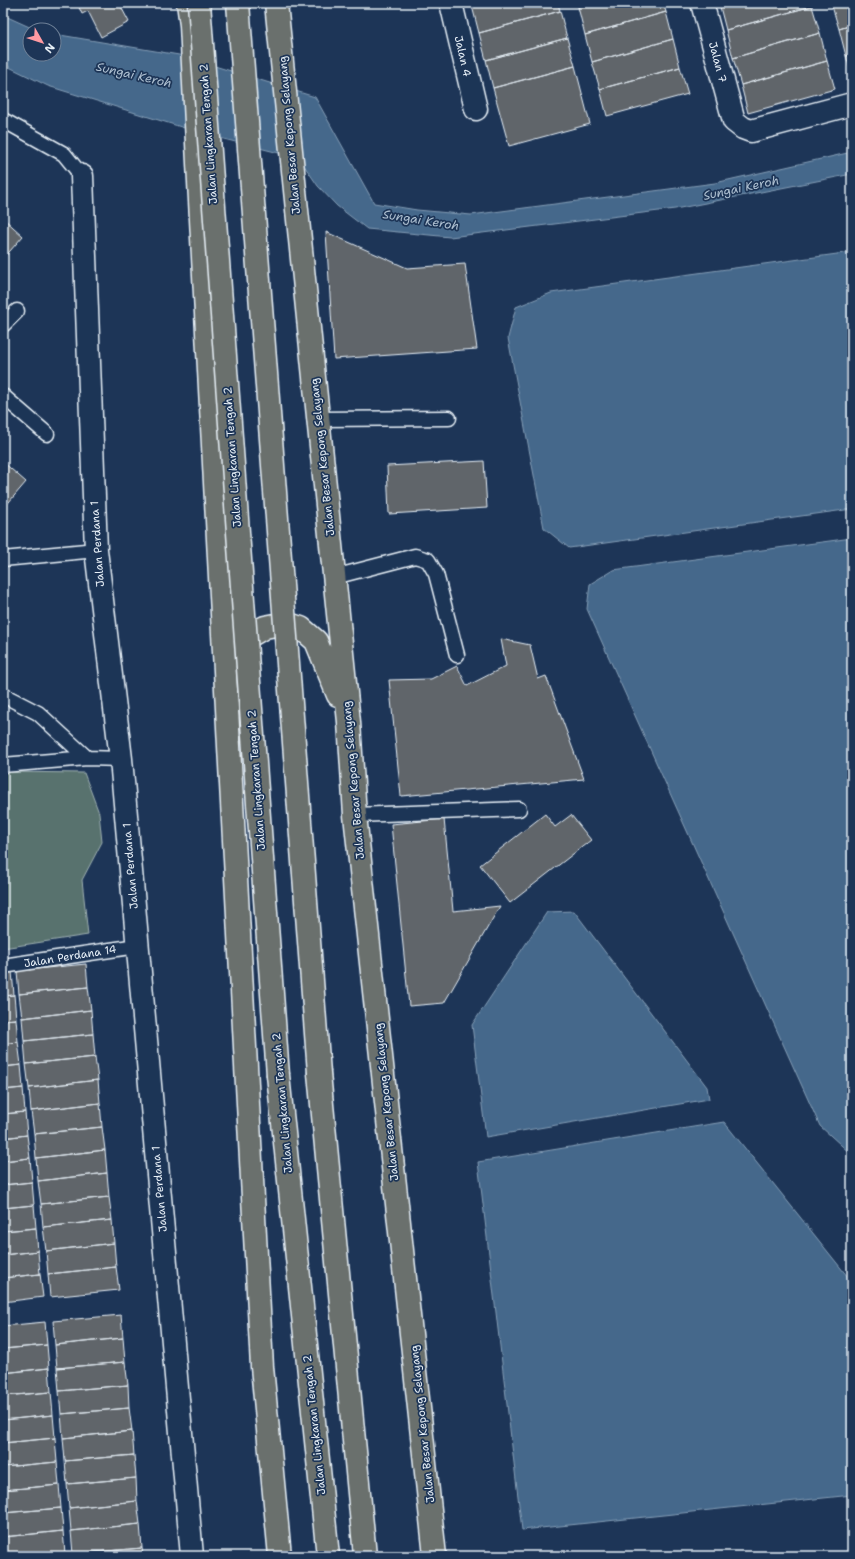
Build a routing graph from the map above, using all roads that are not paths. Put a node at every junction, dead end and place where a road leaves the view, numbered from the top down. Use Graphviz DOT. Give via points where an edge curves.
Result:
graph roads {
  1 [pos="188,3"];
  2 [pos="198,3"];
  3 [pos="238,3"];
  4 [pos="276,3"];
  5 [pos="451,3"];
  6 [pos="702,3"];
  7 [pos="852,104"];
  8 [pos="476,109"];
  9 [pos="3,120"];
  10 [pos="82,176"];
  11 [pos="17,311"];
  12 [pos="3,325"];
  13 [pos="3,396"];
  14 [pos="449,418"];
  15 [pos="318,419"];
  16 [pos="47,434"];
  17 [pos="96,550"];
  18 [pos="3,559"];
  19 [pos="334,577"];
  20 [pos="457,655"];
  21 [pos="3,695"];
  22 [pos="227,709"];
  23 [pos="349,722"];
  24 [pos="87,758"];
  25 [pos="121,759"];
  26 [pos="3,765"];
  27 [pos="519,809"];
  28 [pos="354,815"];
  29 [pos="136,946"];
  30 [pos="3,966"];
  31 [pos="192,1556"];
  32 [pos="280,1556"];
  33 [pos="328,1556"];
  34 [pos="365,1556"];
  35 [pos="435,1556"];
  1 -- 22 [label="main road"];
  2 -- 33 [label="main road, Jalan Lingkaran Tengah 2, bridge" via="278,1076"];
  3 -- 34 [label="main road, bridge" via="319,1073"];
  4 -- 15 [label="main road, Jalan Besar Kepong Selayang"];
  5 -- 8 [label="street, Jalan 4"];
  6 -- 7 [label="street, Jalan 7" via="734,121 743,128 751,131"];
  9 -- 10 [label="lane" via="64,154"];
  10 -- 17 [label="street, Jalan Perdana 1"];
  11 -- 12 [label="lane"];
  13 -- 16 [label="lane"];
  14 -- 15 [label="lane"];
  15 -- 19 [label="main road, Jalan Besar Kepong Selayang"];
  17 -- 18 [label="lane"];
  17 -- 25 [label="street, Jalan Perdana 1"];
  19 -- 20 [label="lane" via="415,556 428,560 436,574"];
  19 -- 23 [label="main road, Jalan Besar Kepong Selayang"];
  21 -- 24 [label="lane" via="38,713"];
  22 -- 23 [label="main road" via="235,657 248,637 265,627 286,623 301,628 316,641"];
  22 -- 32 [label="main road" via="262,1367"];
  23 -- 28 [label="main road, Jalan Besar Kepong Selayang"];
  24 -- 25 [label="lane"];
  24 -- 26 [label="lane"];
  25 -- 29 [label="street, Jalan Perdana 1"];
  27 -- 28 [label="lane"];
  28 -- 35 [label="main road, Jalan Besar Kepong Selayang"];
  29 -- 30 [label="lane, Jalan Perdana 14"];
  29 -- 31 [label="street, Jalan Perdana 1"];
}
